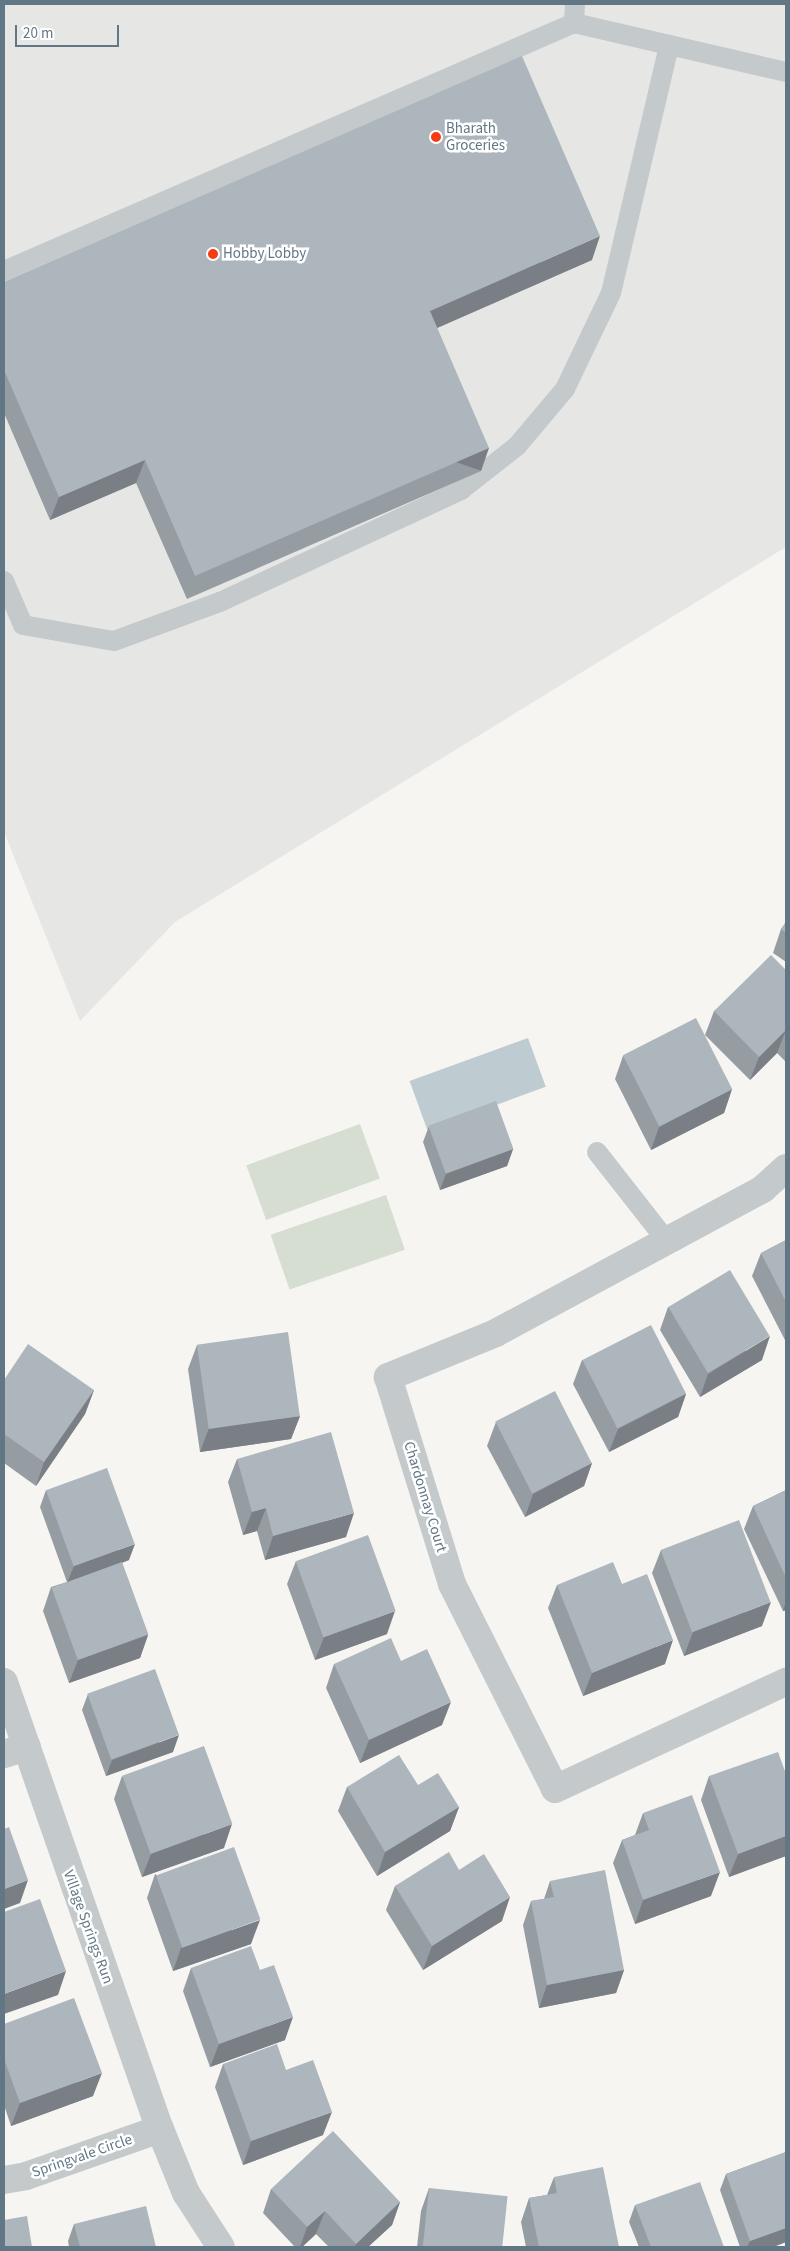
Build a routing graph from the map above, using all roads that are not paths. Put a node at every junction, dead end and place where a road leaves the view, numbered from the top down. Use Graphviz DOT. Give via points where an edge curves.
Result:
graph roads {
  1 [pos="575,13"];
  2 [pos="669,45"];
  3 [pos="786,72"];
  4 [pos="4,271"];
  5 [pos="4,581"];
  6 [pos="597,1152"];
  7 [pos="786,1168"];
  8 [pos="666,1240"];
  9 [pos="4,1682"];
  10 [pos="786,1682"];
  11 [pos="15,1751"];
  12 [pos="160,2129"];
  13 [pos="4,2180"];
  14 [pos="221,2247"];
  1 -- 2 [label="lane"];
  1 -- 4 [label="lane"];
  2 -- 3 [label="lane"];
  2 -- 5 [label="lane" via="610,293 565,389 517,446 461,490 220,602 114,641 23,625"];
  6 -- 8 [label="lane"];
  7 -- 8 [label="street, Chardonnay Court" via="763,1190"];
  8 -- 10 [label="street, Chardonnay Court" via="496,1333 388,1377 452,1584 555,1789"];
  9 -- 11 [label="street"];
  11 -- 12 [label="street, Village Springs Run" via="53,1830"];
  12 -- 13 [label="street, Springvale Circle"];
  12 -- 14 [label="street, Village Springs Run" via="186,2193"];
}
